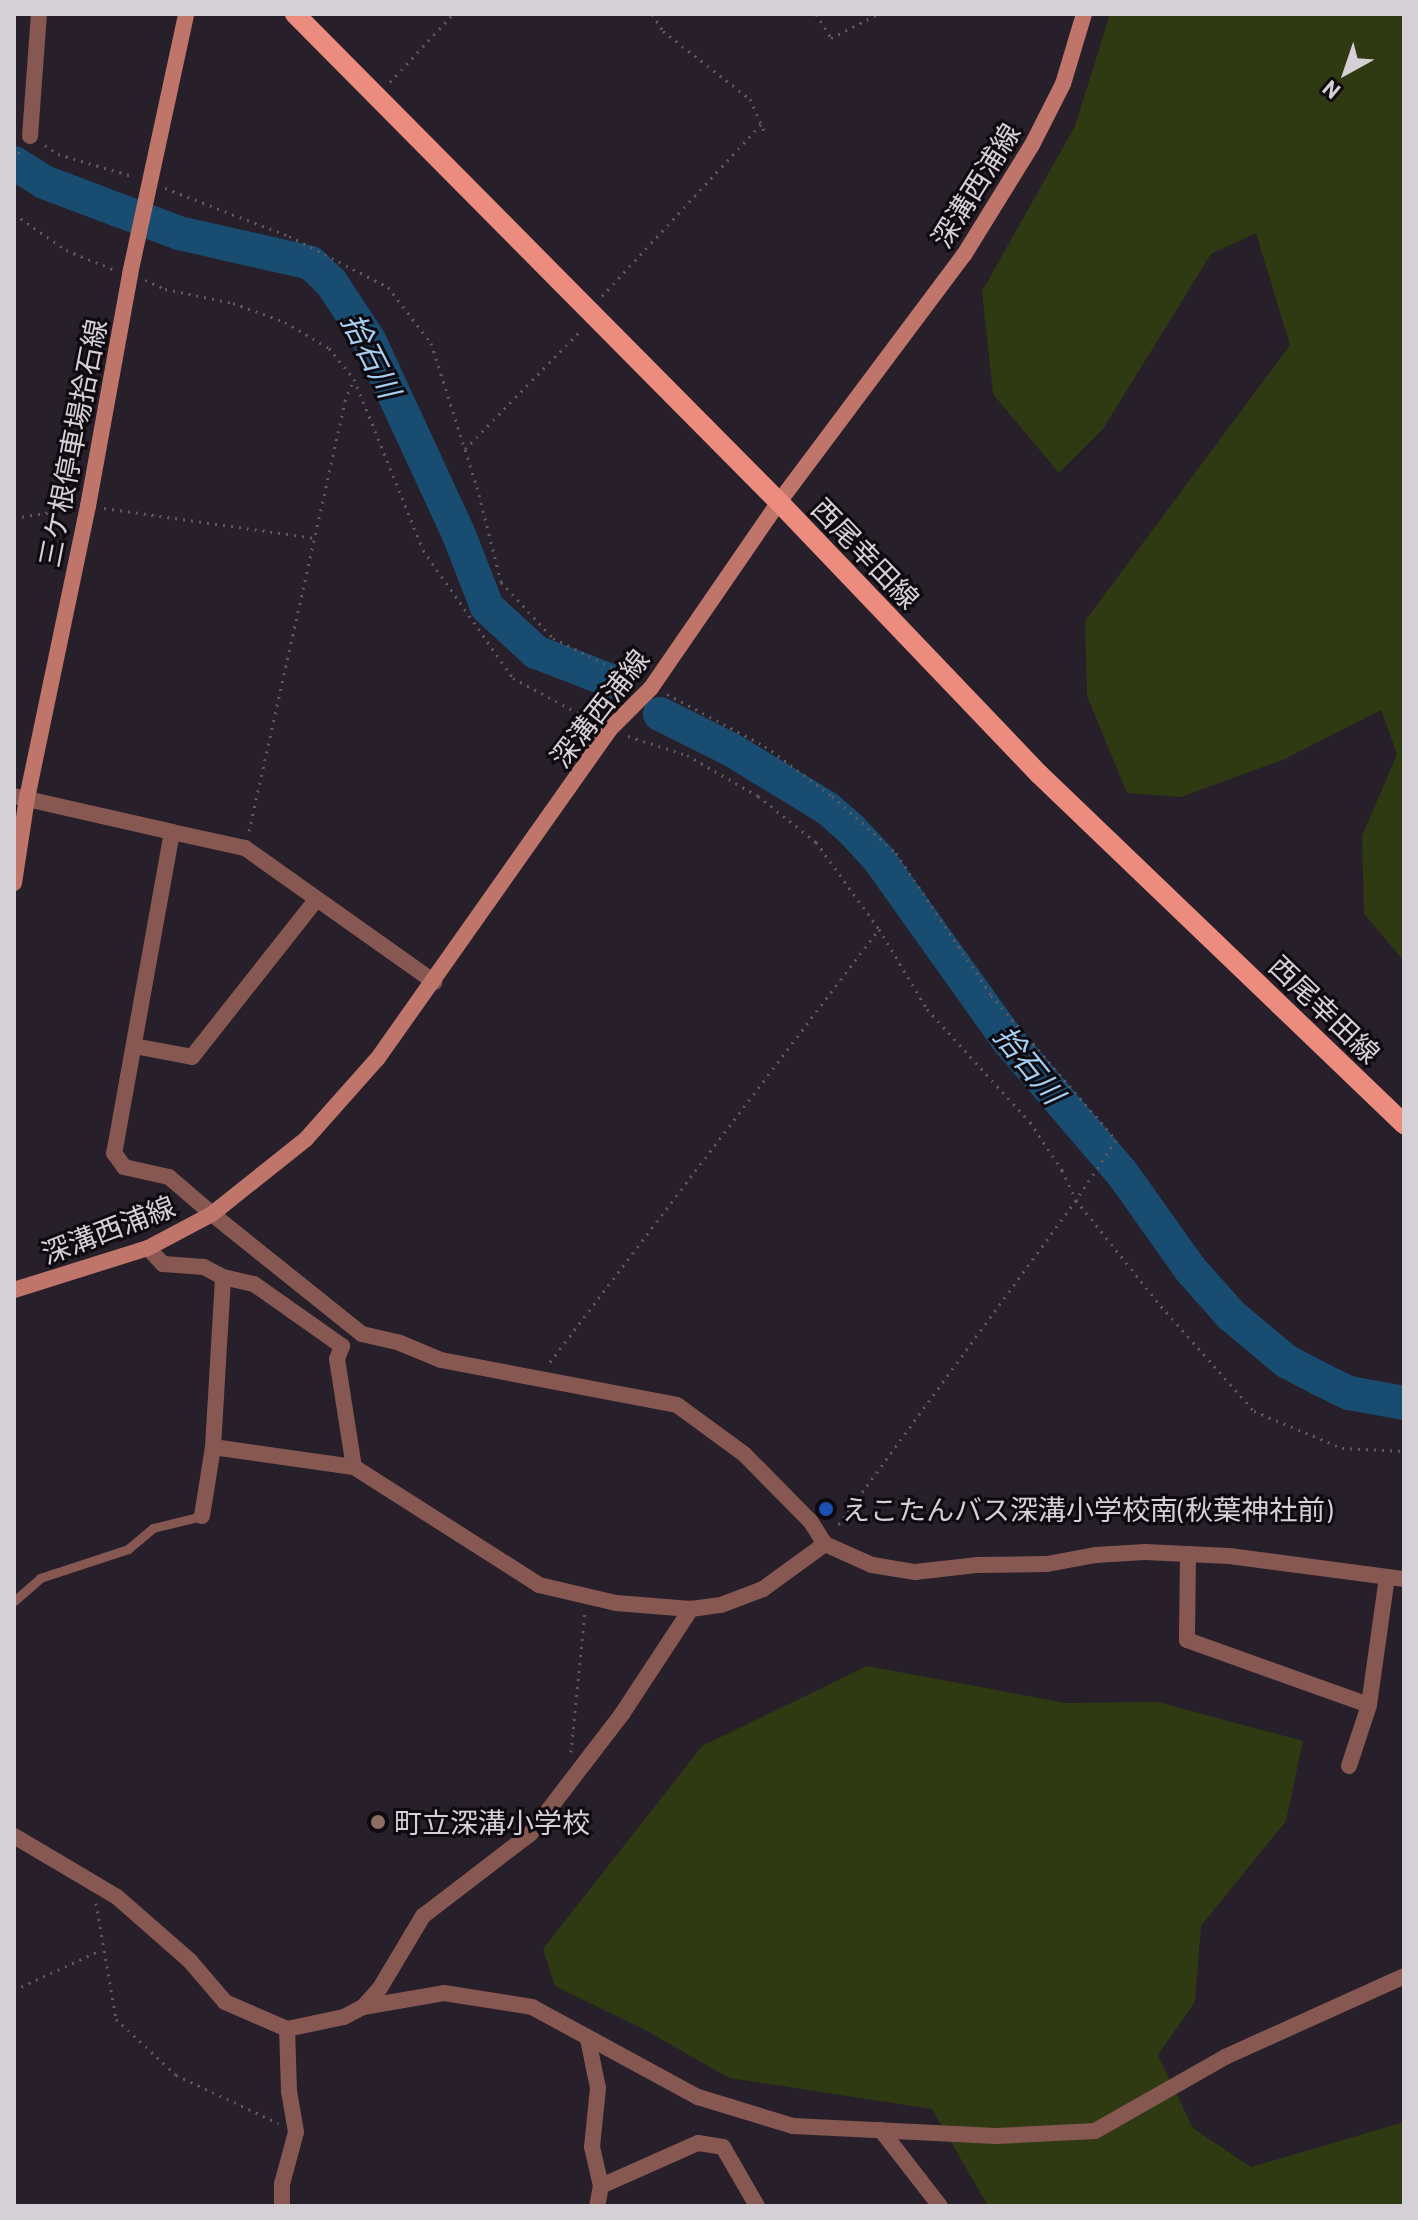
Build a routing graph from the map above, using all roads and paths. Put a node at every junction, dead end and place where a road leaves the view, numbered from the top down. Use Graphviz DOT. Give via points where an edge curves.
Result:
graph roads {
  1 [pos="39,14"];
  2 [pos="186,14"];
  3 [pos="295,14"];
  4 [pos="453,14"];
  5 [pos="652,14"];
  6 [pos="816,14"];
  7 [pos="878,14"];
  8 [pos="1084,14"];
  9 [pos="376,97"];
  10 [pos="761,124"];
  11 [pos="766,135"];
  12 [pos="30,136"];
  13 [pos="152,182"];
  14 [pos="14,214"];
  15 [pos="130,274"];
  16 [pos="592,313"];
  17 [pos="354,379"];
  18 [pos="465,449"];
  19 [pos="779,502"];
  20 [pos="88,506"];
  21 [pos="14,518"];
  22 [pos="314,538"];
  23 [pos="651,688"];
  24 [pos="609,730"];
  25 [pos="20,797"];
  26 [pos="172,832"];
  27 [pos="245,848"];
  28 [pos="14,883"];
  29 [pos="317,899"];
  30 [pos="879,929"];
  31 [pos="434,982"];
  32 [pos="134,1046"];
  33 [pos="1404,1124"];
  34 [pos="1076,1200"];
  35 [pos="212,1214"];
  36 [pos="148,1248"];
  37 [pos="223,1277"];
  38 [pos="14,1290"];
  39 [pos="362,1334"];
  40 [pos="342,1346"];
  41 [pos="536,1381"];
  42 [pos="213,1447"];
  43 [pos="1404,1451"];
  44 [pos="354,1467"];
  45 [pos="202,1516"];
  46 [pos="825,1544"];
  47 [pos="1188,1554"];
  48 [pos="1396,1578"];
  49 [pos="587,1596"];
  50 [pos="14,1601"];
  51 [pos="691,1609"];
  52 [pos="1369,1705"];
  53 [pos="570,1754"];
  54 [pos="1349,1766"];
  55 [pos="14,1836"];
  56 [pos="96,1884"];
  57 [pos="102,1949"];
  58 [pos="1404,1976"];
  59 [pos="14,1990"];
  60 [pos="363,2007"];
  61 [pos="287,2029"];
  62 [pos="588,2039"];
  63 [pos="881,2130"];
  64 [pos="296,2132"];
  65 [pos="601,2186"];
  66 [pos="282,2206"];
  67 [pos="597,2206"];
  68 [pos="757,2206"];
  69 [pos="940,2206"];
  1 -- 12 [label="street"];
  2 -- 13 [label="main road, 三ケ根停車場拾石線"];
  3 -- 9 [label="main road, 西尾幸田線"];
  4 -- 9 [label="path"];
  5 -- 10 [label="path" via="663,31 750,99"];
  6 -- 7 [label="path" via="831,38"];
  8 -- 19 [label="main road, 深溝西浦線" via="1063,84 964,255"];
  9 -- 16 [label="main road, 西尾幸田線"];
  10 -- 11 [label="path"];
  10 -- 16 [label="path"];
  12 -- 13 [label="path" via="58,154"];
  13 -- 15 [label="main road, 三ケ根停車場拾石線"];
  13 -- 18 [label="path" via="289,236 388,287 431,343"];
  14 -- 15 [label="path" via="66,250"];
  15 -- 17 [label="path" via="285,322 329,348"];
  15 -- 20 [label="main road, 三ケ根停車場拾石線"];
  16 -- 18 [label="path"];
  16 -- 19 [label="main road, 西尾幸田線"];
  17 -- 22 [label="path"];
  17 -- 24 [label="path" via="423,550 513,678"];
  18 -- 23 [label="path" via="501,582 553,638"];
  19 -- 23 [label="main road, 深溝西浦線"];
  19 -- 33 [label="main road, 西尾幸田線" via="1039,774"];
  20 -- 21 [label="path"];
  20 -- 22 [label="path"];
  20 -- 25 [label="main road, 三ケ根停車場拾石線"];
  22 -- 27 [label="path"];
  23 -- 24 [label="main road, 深溝西浦線"];
  23 -- 34 [label="path" via="765,746 896,853 991,995 1116,1140"];
  24 -- 30 [label="path" via="687,755 758,796 816,842"];
  24 -- 31 [label="main road, 深溝西浦線"];
  25 -- 26 [label="street"];
  25 -- 28 [label="main road, 三ケ根停車場拾石線"];
  26 -- 27 [label="street"];
  26 -- 32 [label="street"];
  27 -- 29 [label="street"];
  29 -- 31 [label="street"];
  29 -- 32 [label="street" via="192,1057"];
  30 -- 34 [label="path" via="927,1009 1030,1122"];
  30 -- 41 [label="path"];
  31 -- 35 [label="main road, 深溝西浦線" via="378,1058 306,1139"];
  32 -- 35 [label="street" via="114,1153 124,1167 169,1177"];
  34 -- 43 [label="path" via="1254,1411 1342,1448"];
  34 -- 46 [label="path"];
  35 -- 36 [label="main road, 深溝西浦線"];
  35 -- 39 [label="street"];
  36 -- 37 [label="street" via="163,1264 204,1267"];
  36 -- 38 [label="main road, 深溝西浦線"];
  37 -- 40 [label="street" via="254,1284"];
  37 -- 42 [label="street"];
  39 -- 40 [label="street"];
  39 -- 41 [label="street" via="441,1360"];
  40 -- 44 [label="street" via="337,1359"];
  41 -- 46 [label="street" via="677,1405 744,1454 811,1522"];
  42 -- 44 [label="street"];
  42 -- 45 [label="street"];
  44 -- 49 [label="street" via="539,1585"];
  45 -- 50 [label="lane" via="153,1528 128,1549 40,1578"];
  46 -- 47 [label="street" via="872,1565 915,1572 1047,1564 1096,1555"];
  46 -- 51 [label="street" via="763,1589 721,1605"];
  47 -- 48 [label="street"];
  47 -- 52 [label="street" via="1187,1640"];
  48 -- 52 [label="street"];
  49 -- 51 [label="street"];
  49 -- 53 [label="path"];
  51 -- 60 [label="street" via="622,1714 530,1834 423,1916"];
  52 -- 54 [label="street"];
  55 -- 56 [label="street"];
  56 -- 57 [label="path"];
  56 -- 61 [label="street" via="190,1961 225,2002"];
  57 -- 59 [label="path"];
  57 -- 64 [label="path" via="116,2019 176,2075"];
  58 -- 63 [label="street" via="1225,2057 1095,2131 996,2136"];
  60 -- 61 [label="street" via="344,2017"];
  60 -- 62 [label="street" via="444,1993 532,2007"];
  61 -- 64 [label="street"];
  62 -- 63 [label="street" via="698,2097 793,2126"];
  62 -- 65 [label="street" via="598,2088 592,2147"];
  63 -- 69 [label="street"];
  64 -- 66 [label="street" via="282,2184"];
  65 -- 67 [label="street"];
  65 -- 68 [label="street" via="698,2143 723,2147"];
}
